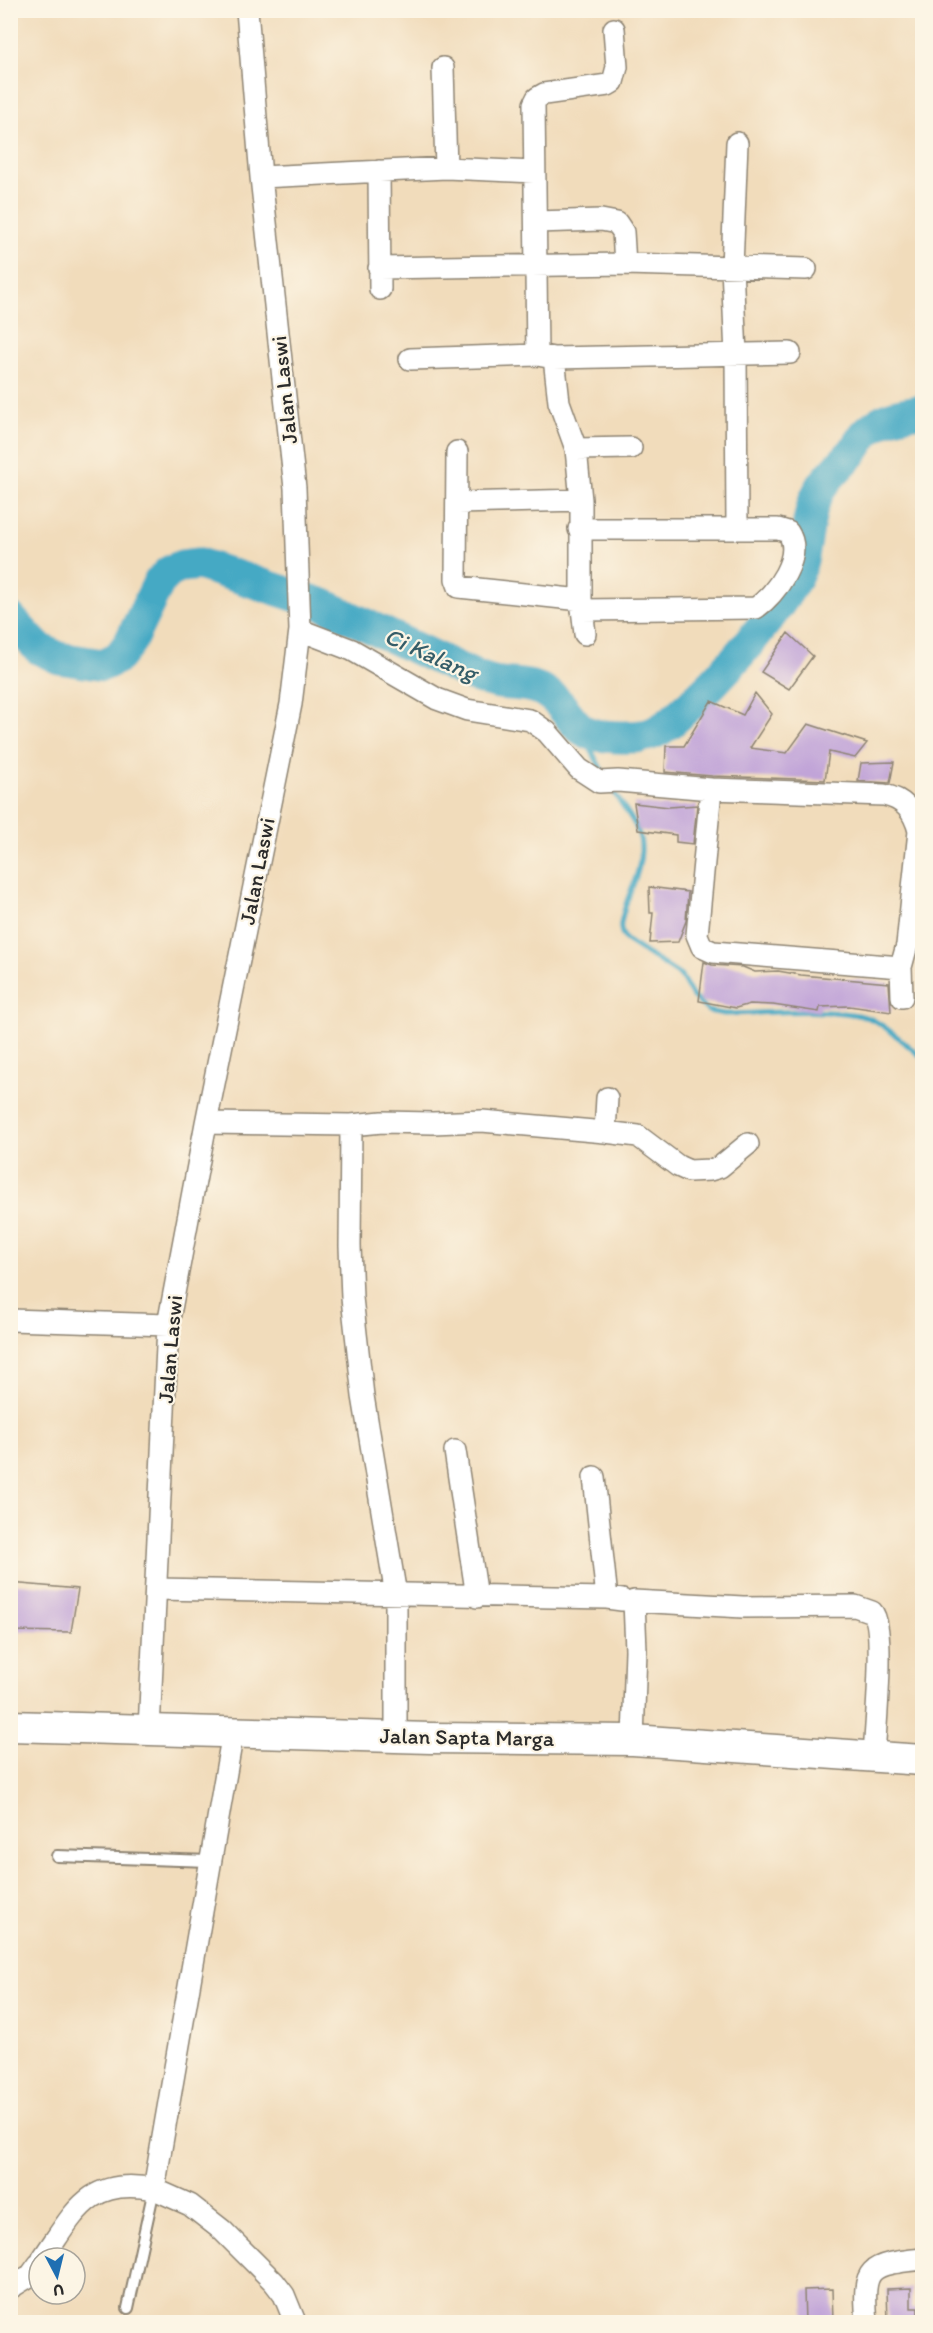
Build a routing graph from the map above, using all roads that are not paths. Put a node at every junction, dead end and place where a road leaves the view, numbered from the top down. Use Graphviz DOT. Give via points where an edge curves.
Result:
graph roads {
  1 [pos="247,10"];
  2 [pos="614,29"];
  3 [pos="443,68"];
  4 [pos="737,143"];
  5 [pos="446,168"];
  6 [pos="379,171"];
  7 [pos="534,172"];
  8 [pos="261,177"];
  9 [pos="536,222"];
  10 [pos="625,264"];
  11 [pos="534,267"];
  12 [pos="732,267"];
  13 [pos="379,268"];
  14 [pos="806,269"];
  15 [pos="380,289"];
  16 [pos="790,353"];
  17 [pos="736,355"];
  18 [pos="545,357"];
  19 [pos="410,359"];
  20 [pos="631,448"];
  21 [pos="576,449"];
  22 [pos="457,452"];
  23 [pos="581,500"];
  24 [pos="458,503"];
  25 [pos="737,528"];
  26 [pos="579,529"];
  27 [pos="581,605"];
  28 [pos="300,624"];
  29 [pos="585,634"];
  30 [pos="711,789"];
  31 [pos="902,966"];
  32 [pos="902,997"];
  33 [pos="607,1098"];
  34 [pos="206,1123"];
  35 [pos="351,1125"];
  36 [pos="605,1132"];
  37 [pos="748,1144"];
  38 [pos="10,1320"];
  39 [pos="168,1325"];
  40 [pos="456,1451"];
  41 [pos="594,1477"];
  42 [pos="157,1589"];
  43 [pos="396,1595"];
  44 [pos="477,1597"];
  45 [pos="608,1598"];
  46 [pos="634,1601"];
  47 [pos="10,1726"];
  48 [pos="149,1730"];
  49 [pos="233,1732"];
  50 [pos="396,1736"];
  51 [pos="633,1740"];
  52 [pos="874,1756"];
  53 [pos="922,1760"];
  54 [pos="57,1856"];
  55 [pos="210,1861"];
  56 [pos="154,2189"];
  57 [pos="52,2246"];
  58 [pos="922,2259"];
  59 [pos="27,2277"];
  60 [pos="10,2288"];
  61 [pos="128,2308"];
  62 [pos="295,2322"];
  63 [pos="867,2322"];
  1 -- 8 [label="street, Jalan Laswi"];
  2 -- 7 [label="street" via="617,66 612,84 537,98 533,108"];
  3 -- 5 [label="street"];
  4 -- 12 [label="street"];
  5 -- 6 [label="street"];
  5 -- 7 [label="street"];
  6 -- 8 [label="street"];
  6 -- 13 [label="street"];
  7 -- 9 [label="street"];
  8 -- 28 [label="street, Jalan Laswi" via="295,488"];
  9 -- 10 [label="street" via="617,223 623,232"];
  9 -- 11 [label="street"];
  10 -- 11 [label="street"];
  10 -- 12 [label="street"];
  11 -- 13 [label="street"];
  11 -- 18 [label="street"];
  12 -- 14 [label="street"];
  12 -- 17 [label="street"];
  13 -- 15 [label="street"];
  16 -- 17 [label="street"];
  17 -- 18 [label="street"];
  17 -- 25 [label="street"];
  18 -- 19 [label="street"];
  18 -- 21 [label="street"];
  20 -- 21 [label="street"];
  21 -- 23 [label="street"];
  22 -- 24 [label="street"];
  23 -- 24 [label="street"];
  23 -- 26 [label="street"];
  24 -- 27 [label="street" via="459,587"];
  25 -- 26 [label="street"];
  25 -- 27 [label="street" via="784,530 792,542 791,560 780,582 756,608"];
  26 -- 27 [label="street"];
  27 -- 29 [label="street"];
  28 -- 30 [label="street" via="437,699 467,710 530,720 547,732 579,769 609,782"];
  28 -- 34 [label="street, Jalan Laswi" via="291,704"];
  30 -- 31 [label="street" via="697,935 702,947 713,952"];
  30 -- 31 [label="street" via="884,795 902,801 914,814 919,831"];
  31 -- 32 [label="street"];
  33 -- 36 [label="street"];
  34 -- 35 [label="street"];
  34 -- 39 [label="street, Jalan Laswi"];
  35 -- 36 [label="street" via="482,1121"];
  35 -- 43 [label="street" via="350,1246 355,1334"];
  36 -- 37 [label="street" via="638,1136 689,1171 720,1167"];
  38 -- 39 [label="street"];
  39 -- 42 [label="street, Jalan Laswi"];
  40 -- 44 [label="street"];
  41 -- 45 [label="street"];
  42 -- 43 [label="street"];
  42 -- 48 [label="street, Jalan Laswi"];
  43 -- 44 [label="street"];
  43 -- 50 [label="street"];
  44 -- 45 [label="street"];
  45 -- 46 [label="street"];
  46 -- 51 [label="street"];
  46 -- 52 [label="street" via="743,1607 855,1606 873,1612 878,1622 879,1647"];
  47 -- 48 [label="main road, Jalan Sapta Marga"];
  48 -- 49 [label="main road, Jalan Sapta Marga"];
  49 -- 50 [label="main road, Jalan Sapta Marga"];
  49 -- 55 [label="street"];
  50 -- 51 [label="main road, Jalan Sapta Marga"];
  51 -- 52 [label="main road, Jalan Sapta Marga"];
  52 -- 53 [label="main road, Jalan Sapta Marga"];
  54 -- 55 [label="lane"];
  55 -- 56 [label="street"];
  56 -- 57 [label="street" via="124,2186 94,2195 84,2202"];
  56 -- 61 [label="lane"];
  56 -- 62 [label="street" via="190,2205 222,2230 274,2282"];
  58 -- 63 [label="street" via="887,2263 873,2270 865,2288"];
  59 -- 60 [label="street"];
}
